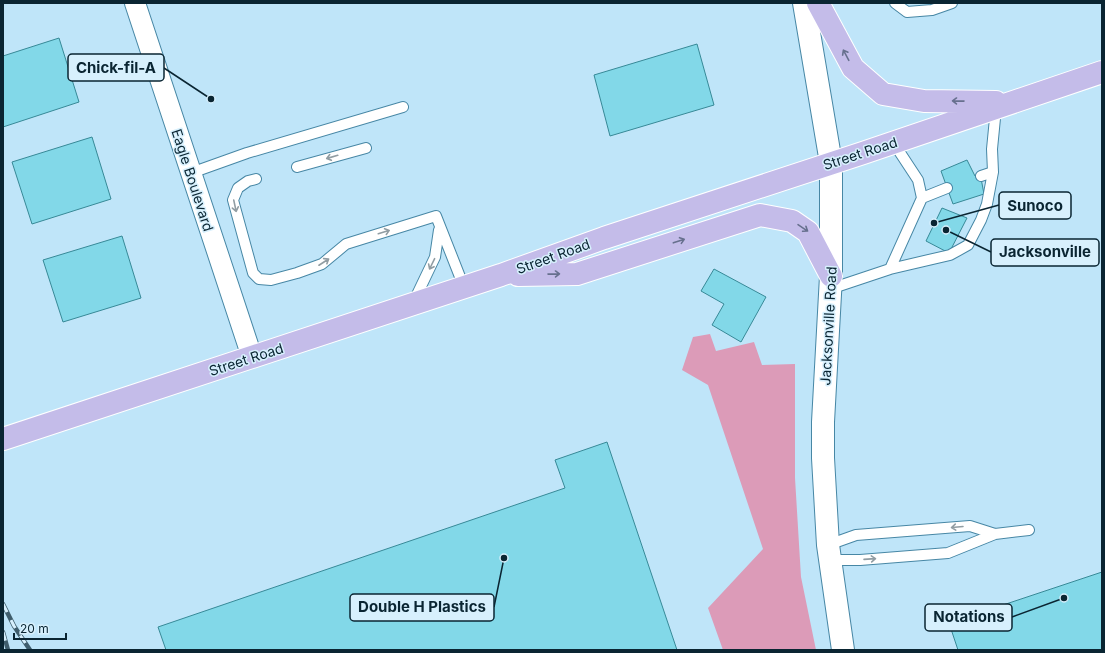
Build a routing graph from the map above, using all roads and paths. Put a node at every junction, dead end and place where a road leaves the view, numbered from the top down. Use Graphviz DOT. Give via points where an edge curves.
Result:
graph roads {
  1 [pos="135,3"];
  2 [pos="804,3"];
  3 [pos="818,3"];
  4 [pos="895,3"];
  5 [pos="952,3"];
  6 [pos="1102,72"];
  7 [pos="1004,105"];
  8 [pos="403,107"];
  9 [pos="893,142"];
  10 [pos="366,148"];
  11 [pos="831,163"];
  12 [pos="297,167"];
  13 [pos="993,172"];
  14 [pos="191,173"];
  15 [pos="981,176"];
  16 [pos="256,179"];
  17 [pos="947,188"];
  18 [pos="922,198"];
  19 [pos="439,226"];
  20 [pos="890,269"];
  21 [pos="501,275"];
  22 [pos="830,282"];
  23 [pos="464,287"];
  24 [pos="412,304"];
  25 [pos="252,357"];
  26 [pos="3,439"];
  27 [pos="1029,530"];
  28 [pos="995,534"];
  29 [pos="830,552"];
  30 [pos="843,650"];
  1 -- 14 [label="street, Eagle Boulevard"];
  2 -- 11 [label="main road, Jacksonville Road"];
  7 -- 3 [label="main road, one-way" via="924,101 884,94 853,68"];
  4 -- 5 [label="lane" via="907,12 932,10"];
  6 -- 7 [label="main road, Street Road"];
  7 -- 9 [label="main road, Street Road"];
  7 -- 13 [label="lane" via="992,149"];
  8 -- 14 [label="lane" via="248,153"];
  9 -- 11 [label="main road, Street Road"];
  9 -- 18 [label="lane" via="918,180"];
  10 -- 12 [label="lane, one-way"];
  11 -- 21 [label="main road, Street Road"];
  11 -- 22 [label="main road, Jacksonville Road"];
  13 -- 15 [label="lane"];
  13 -- 20 [label="lane" via="987,204 968,245 950,255"];
  14 -- 25 [label="street, Eagle Boulevard"];
  16 -- 19 [label="lane, one-way" via="238,188 233,200 253,273 259,278 271,280 322,264 346,244 436,216"];
  17 -- 18 [label="lane"];
  18 -- 20 [label="lane"];
  19 -- 23 [label="lane"];
  19 -- 24 [label="lane, one-way" via="435,256"];
  20 -- 22 [label="lane"];
  21 -- 22 [label="main road, one-way" via="577,274 760,215 792,221 808,232"];
  21 -- 23 [label="main road, Street Road"];
  22 -- 29 [label="main road, Jacksonville Road" via="823,444"];
  23 -- 24 [label="main road, Street Road"];
  24 -- 25 [label="main road, Street Road"];
  25 -- 26 [label="main road, Street Road"];
  27 -- 28 [label="lane"];
  29 -- 28 [label="lane, one-way" via="860,560 948,553"];
  28 -- 29 [label="lane, one-way" via="970,526 856,535"];
  29 -- 30 [label="main road, Jacksonville Road"];
}
